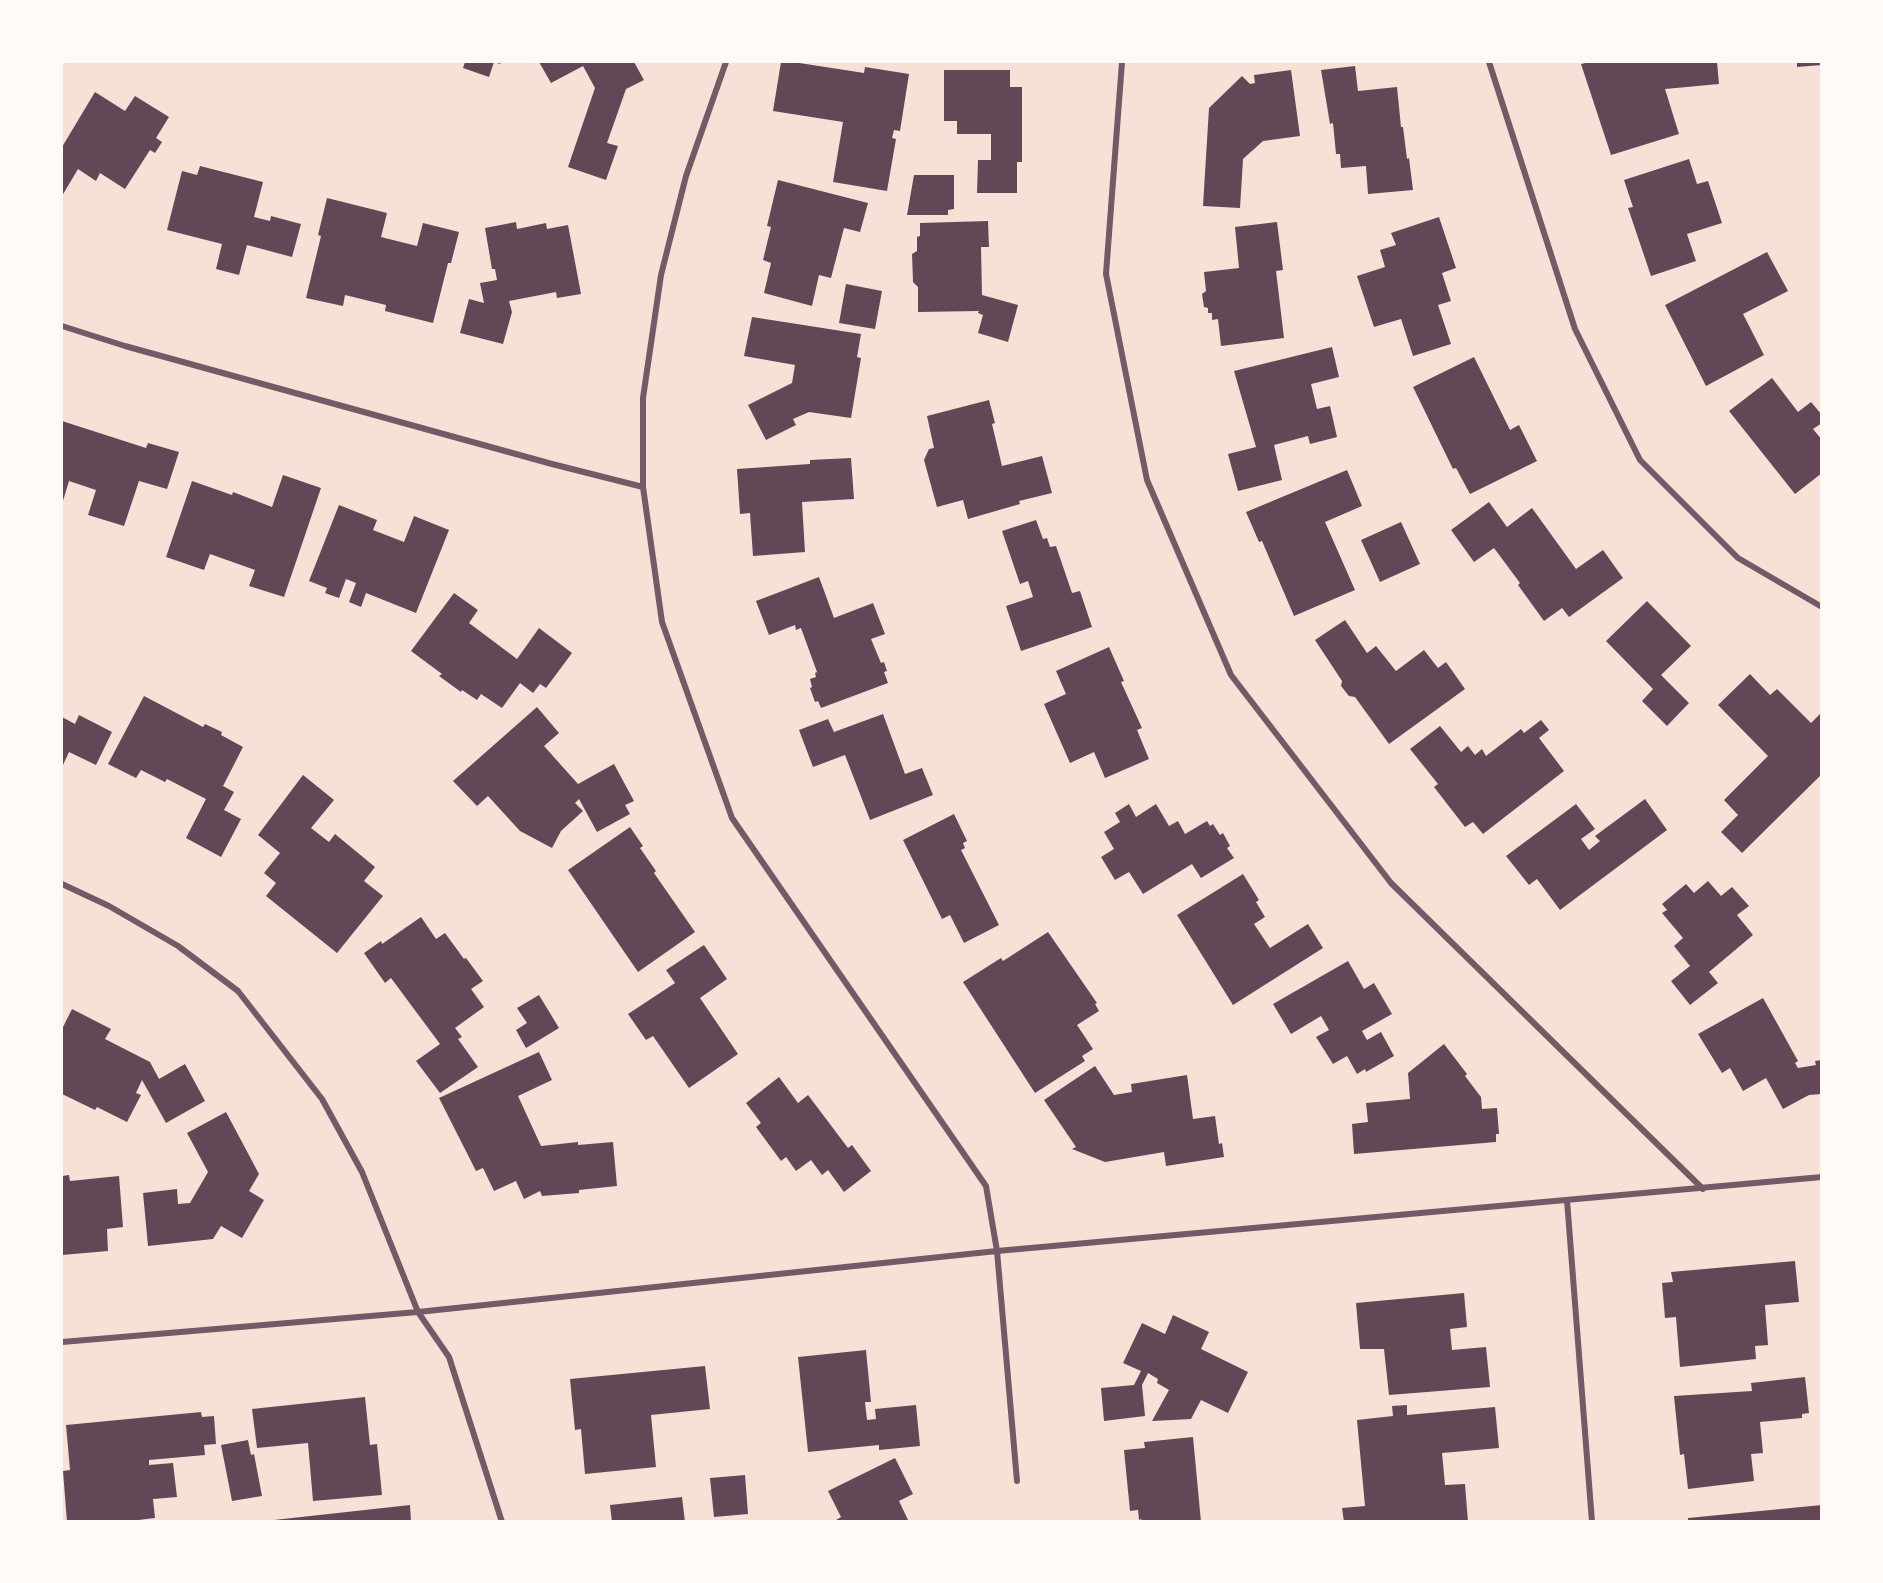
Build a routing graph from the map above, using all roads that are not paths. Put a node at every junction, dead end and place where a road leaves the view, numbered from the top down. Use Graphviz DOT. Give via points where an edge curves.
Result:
graph roads {
  1 [pos="726,62"];
  2 [pos="1122,62"];
  3 [pos="1489,62"];
  4 [pos="62,326"];
  5 [pos="644,487"];
  6 [pos="1821,607"];
  7 [pos="62,884"];
  8 [pos="1821,1177"];
  9 [pos="1703,1189"];
  10 [pos="1568,1200"];
  11 [pos="997,1251"];
  12 [pos="418,1312"];
  13 [pos="62,1342"];
  14 [pos="1017,1481"];
  15 [pos="502,1521"];
  16 [pos="1592,1521"];
  1 -- 5 [label="street" via="686,176 661,275 643,398"];
  2 -- 9 [label="street" via="1106,274 1147,480 1231,675 1391,884"];
  3 -- 6 [label="street" via="1575,329 1640,460 1738,558"];
  4 -- 5 [label="street"];
  5 -- 11 [label="street" via="662,622 732,818 986,1186"];
  7 -- 12 [label="street" via="110,906 178,946 238,991 322,1099 362,1172"];
  8 -- 9 [label="street"];
  9 -- 10 [label="street"];
  10 -- 11 [label="street"];
  10 -- 16 [label="street"];
  11 -- 12 [label="street"];
  11 -- 14 [label="street"];
  12 -- 13 [label="street"];
  12 -- 15 [label="street" via="449,1357"];
}
